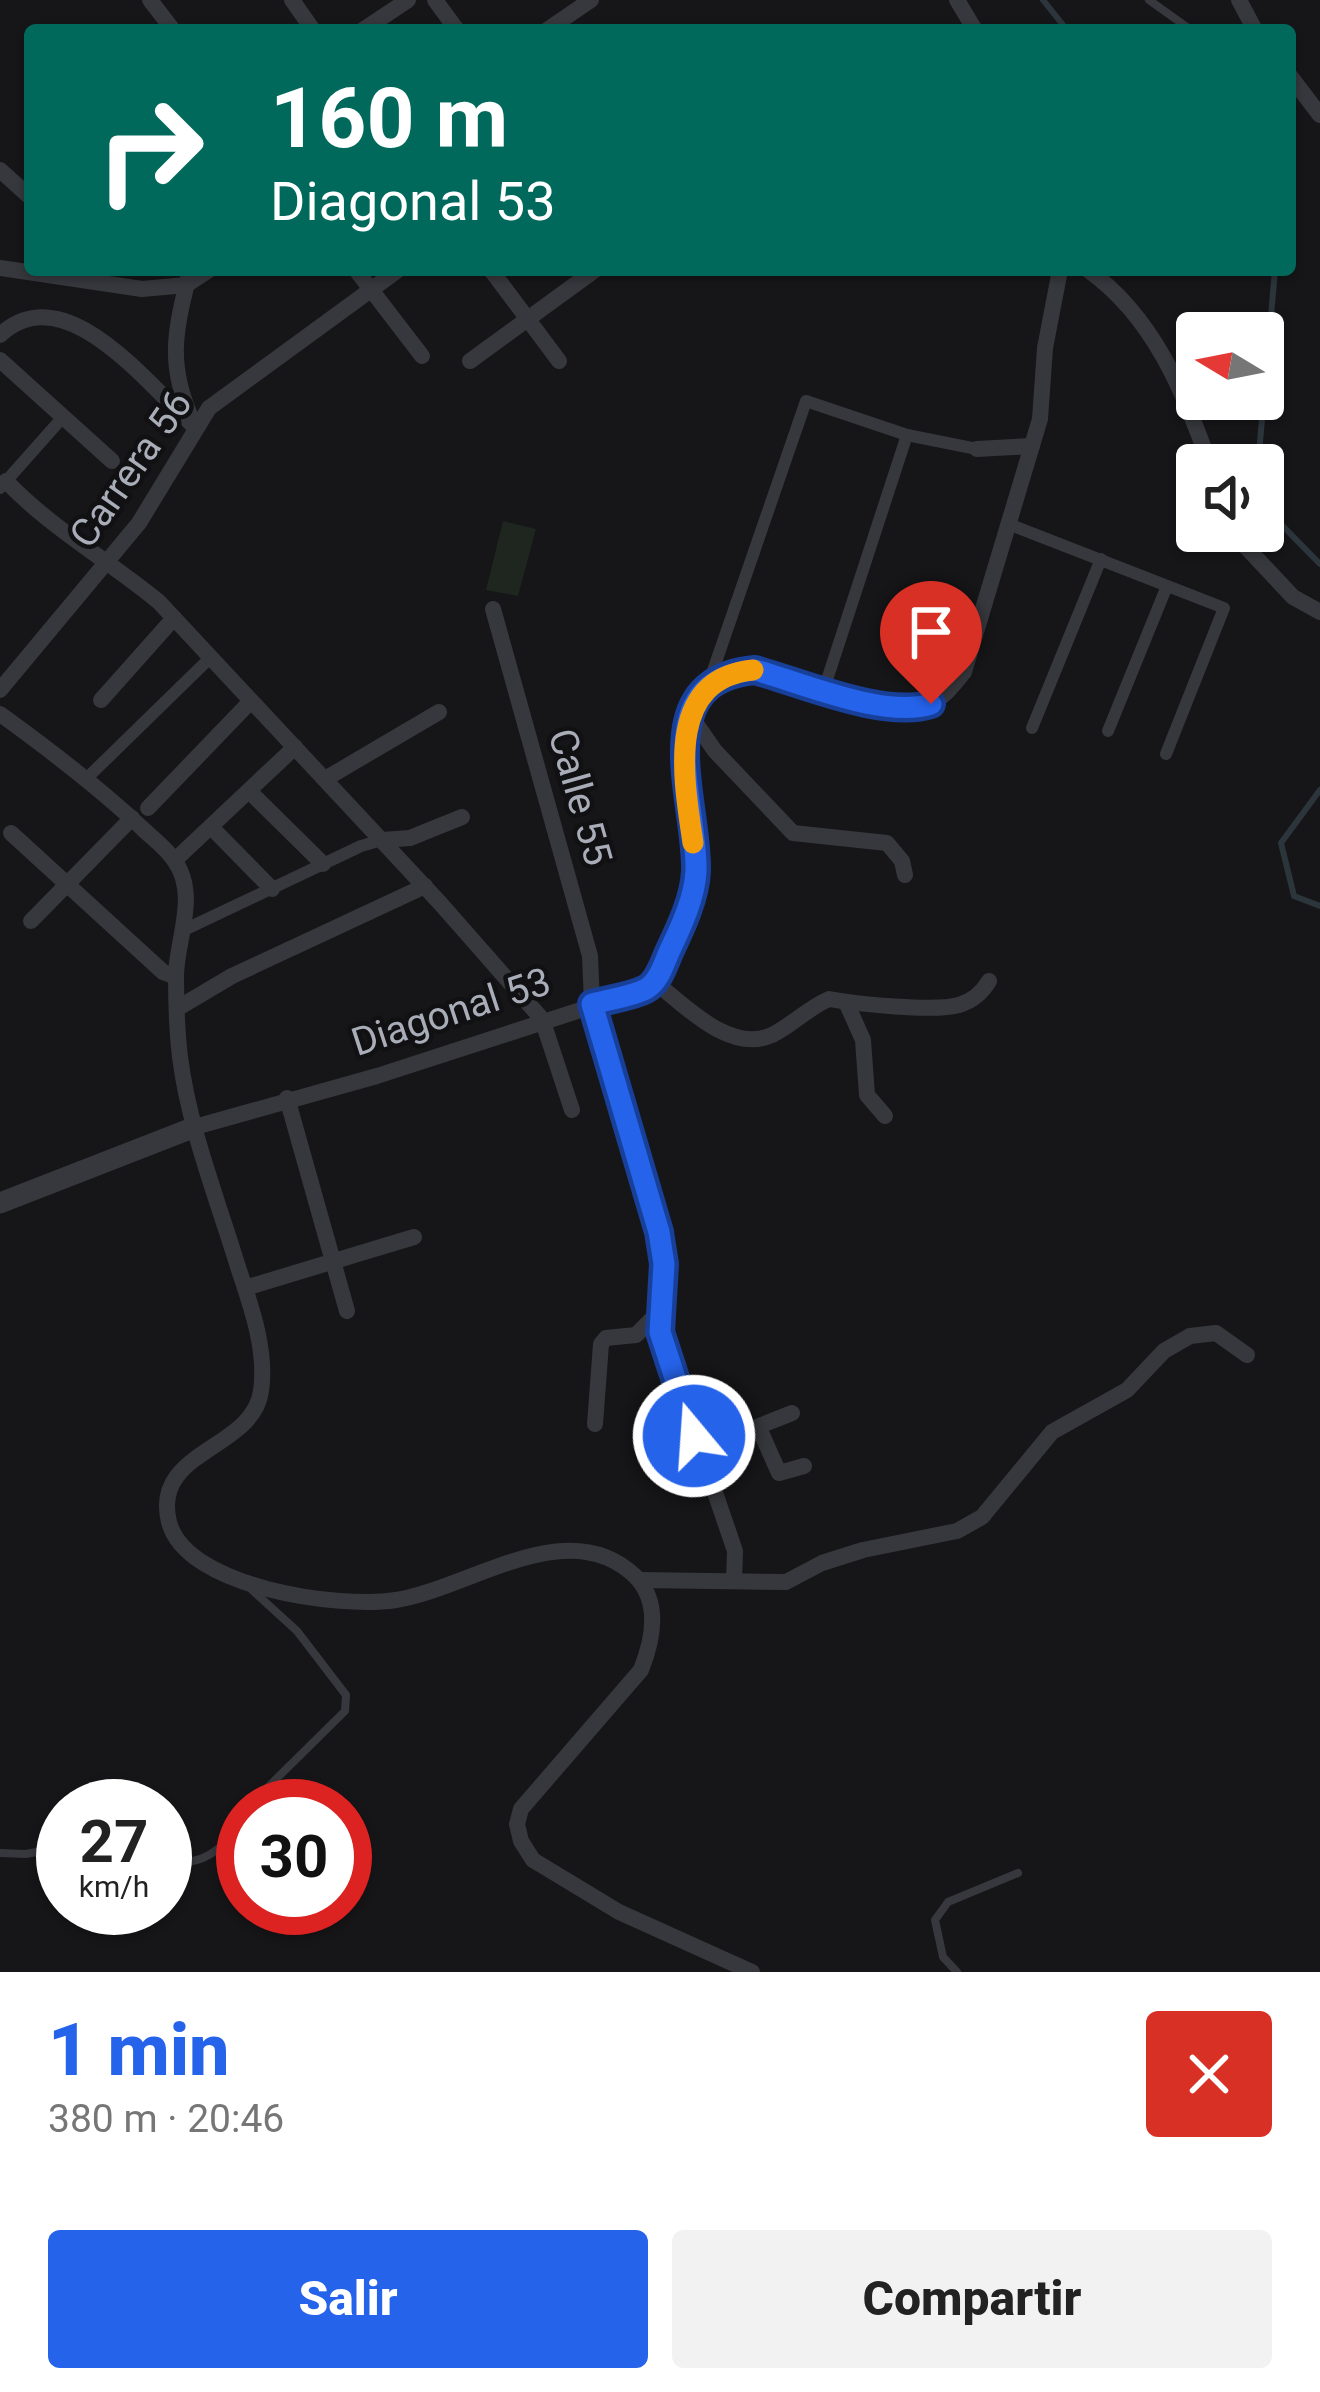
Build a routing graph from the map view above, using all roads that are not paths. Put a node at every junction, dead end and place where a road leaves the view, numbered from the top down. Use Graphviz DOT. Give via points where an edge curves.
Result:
graph roads {
  1 [pos="150,0"];
  2 [pos="408,0"];
  3 [pos="1149,0"];
  4 [pos="580,3"];
  5 [pos="168,24"];
  6 [pos="372,24"];
  7 [pos="554,24"];
  8 [pos="1183,24"];
  9 [pos="1296,84"];
  10 [pos="1320,116"];
  11 [pos="0,170"];
  12 [pos="24,192"];
  13 [pos="52,276"];
  14 [pos="124,276"];
  15 [pos="360,276"];
  16 [pos="390,276"];
  17 [pos="495,276"];
  18 [pos="586,276"];
  19 [pos="1059,276"];
  20 [pos="1097,276"];
  21 [pos="188,278"];
  22 [pos="142,290"];
  23 [pos="371,290"];
  24 [pos="525,318"];
  25 [pos="0,335"];
  26 [pos="422,356"];
  27 [pos="0,360"];
  28 [pos="470,361"];
  29 [pos="559,361"];
  30 [pos="63,417"];
  31 [pos="196,428"];
  32 [pos="907,435"];
  33 [pos="1202,444"];
  34 [pos="1032,446"];
  35 [pos="977,448"];
  36 [pos="112,461"];
  37 [pos="3,485"];
  38 [pos="1011,525"];
  39 [pos="1251,552"];
  40 [pos="109,560"];
  41 [pos="1101,560"];
  42 [pos="1167,586"];
  43 [pos="494,609"];
  44 [pos="1320,612"];
  45 [pos="174,618"];
  46 [pos="210,658"];
  47 [pos="707,688"];
  48 [pos="824,689"];
  49 [pos="0,690"];
  50 [pos="101,700"];
  51 [pos="251,701"];
  52 [pos="439,712"];
  53 [pos="0,714"];
  54 [pos="690,715"];
  55 [pos="1032,728"];
  56 [pos="1108,731"];
  57 [pos="296,747"];
  58 [pos="1166,754"];
  59 [pos="87,778"];
  60 [pos="325,779"];
  61 [pos="249,791"];
  62 [pos="140,813"];
  63 [pos="463,817"];
  64 [pos="211,827"];
  65 [pos="11,832"];
  66 [pos="382,840"];
  67 [pos="175,860"];
  68 [pos="323,864"];
  69 [pos="905,875"];
  70 [pos="68,884"];
  71 [pos="425,886"];
  72 [pos="272,889"];
  73 [pos="31,921"];
  74 [pos="184,930"];
  75 [pos="176,977"];
  76 [pos="989,981"];
  77 [pos="655,982"];
  78 [pos="845,1002"];
  79 [pos="592,1004"];
  80 [pos="178,1008"];
  81 [pos="542,1019"];
  82 [pos="287,1099"];
  83 [pos="572,1110"];
  84 [pos="885,1116"];
  85 [pos="195,1127"];
  86 [pos="0,1203"];
  87 [pos="414,1237"];
  88 [pos="334,1263"];
  89 [pos="245,1288"];
  90 [pos="347,1311"];
  91 [pos="660,1311"];
  92 [pos="1247,1355"];
  93 [pos="792,1413"];
  94 [pos="596,1424"];
  95 [pos="759,1428"];
  96 [pos="699,1450"];
  97 [pos="804,1466"];
  98 [pos="639,1580"];
  99 [pos="734,1581"];
  100 [pos="247,1584"];
  101 [pos="276,1779"];
  102 [pos="36,1852"];
  103 [pos="0,1853"];
  104 [pos="1018,1873"];
  105 [pos="752,1972"];
  106 [pos="957,1972"];
  1 -- 5 [label="street"];
  2 -- 6 [label="street"];
  3 -- 8 [label="lane"];
  4 -- 7 [label="street"];
  9 -- 10 [label="street"];
  11 -- 12 [label="street"];
  13 -- 22 [label="street"];
  14 -- 22 [label="street"];
  15 -- 23 [label="street"];
  16 -- 23 [label="street, Carrera 56"];
  17 -- 24 [label="street"];
  18 -- 24 [label="street"];
  19 -- 34 [label="street"];
  20 -- 33 [label="street" via="1172,368"];
  21 -- 22 [label="street"];
  21 -- 31 [label="street" via="177,314 176,373"];
  23 -- 26 [label="street"];
  23 -- 31 [label="street, Carrera 56" via="229,392"];
  24 -- 28 [label="street"];
  24 -- 29 [label="street"];
  25 -- 31 [label="street" via="31,317 77,324"];
  27 -- 30 [label="street"];
  30 -- 36 [label="street"];
  30 -- 37 [label="street"];
  31 -- 40 [label="street, Carrera 56"];
  32 -- 35 [label="street"];
  32 -- 47 [label="street" via="806,401"];
  32 -- 48 [label="street"];
  34 -- 35 [label="street"];
  34 -- 38 [label="street"];
  37 -- 40 [label="street"];
  38 -- 41 [label="street"];
  38 -- 48 [label="street" via="964,672 946,694 914,710"];
  39 -- 44 [label="street" via="1293,597"];
  40 -- 45 [label="street"];
  40 -- 49 [label="street, Carrera 56"];
  41 -- 42 [label="street"];
  41 -- 55 [label="street"];
  42 -- 56 [label="street"];
  42 -- 58 [label="street" via="1224,608"];
  43 -- 79 [label="street, Calle 55" via="590,956"];
  45 -- 46 [label="street"];
  45 -- 50 [label="street"];
  46 -- 51 [label="street"];
  46 -- 59 [label="street"];
  47 -- 48 [label="street" via="755,670"];
  47 -- 54 [label="street"];
  51 -- 57 [label="street"];
  51 -- 62 [label="street"];
  52 -- 60 [label="street"];
  53 -- 59 [label="street"];
  54 -- 69 [label="street" via="793,833 887,843"];
  54 -- 77 [label="street" via="684,730 695,880"];
  57 -- 60 [label="street"];
  57 -- 61 [label="street"];
  59 -- 62 [label="street"];
  60 -- 66 [label="street"];
  61 -- 64 [label="street"];
  61 -- 68 [label="street"];
  62 -- 67 [label="street"];
  62 -- 70 [label="street"];
  63 -- 66 [label="street"];
  64 -- 67 [label="street"];
  64 -- 72 [label="street"];
  65 -- 70 [label="street"];
  66 -- 68 [label="street"];
  66 -- 71 [label="street"];
  67 -- 74 [label="street"];
  68 -- 72 [label="street"];
  70 -- 73 [label="street"];
  70 -- 75 [label="street"];
  71 -- 80 [label="street"];
  71 -- 81 [label="street"];
  72 -- 74 [label="street"];
  74 -- 75 [label="street"];
  75 -- 80 [label="street"];
  76 -- 78 [label="street" via="956,1006"];
  77 -- 78 [label="street" via="708,1024 744,1039 769,1036 830,999"];
  77 -- 79 [label="street, Diagonal 53"];
  78 -- 84 [label="street" via="863,1040 867,1095"];
  79 -- 81 [label="street, Diagonal 53"];
  79 -- 91 [label="street, Calle 55" via="659,1232"];
  80 -- 85 [label="street"];
  81 -- 82 [label="street, Diagonal 53"];
  81 -- 83 [label="street"];
  82 -- 85 [label="street, Diagonal 53"];
  82 -- 88 [label="street"];
  85 -- 86 [label="street, Diagonal 53"];
  85 -- 89 [label="street"];
  87 -- 88 [label="street"];
  88 -- 89 [label="street"];
  88 -- 90 [label="street"];
  89 -- 100 [label="street" via="263,1361 261,1395 253,1416 174,1478 167,1500 176,1539 193,1558"];
  91 -- 94 [label="street" via="636,1335 601,1344"];
  91 -- 96 [label="street, Calle 55"];
  92 -- 99 [label="street" via="1216,1333 1163,1351 1127,1390 1052,1432 982,1517 957,1531 862,1550 786,1582"];
  93 -- 95 [label="street"];
  95 -- 96 [label="street"];
  95 -- 97 [label="street" via="779,1473"];
  96 -- 99 [label="street, Calle 55" via="735,1551"];
  98 -- 99 [label="street"];
  98 -- 100 [label="street" via="609,1555 569,1549 392,1601"];
  98 -- 105 [label="street" via="652,1610 641,1670 521,1809 521,1841 533,1860 619,1912"];
  100 -- 101 [label="lane" via="297,1631 346,1695 345,1711"];
  102 -- 103 [label="lane"];
  104 -- 106 [label="lane" via="948,1902 935,1920 944,1957"];
}
